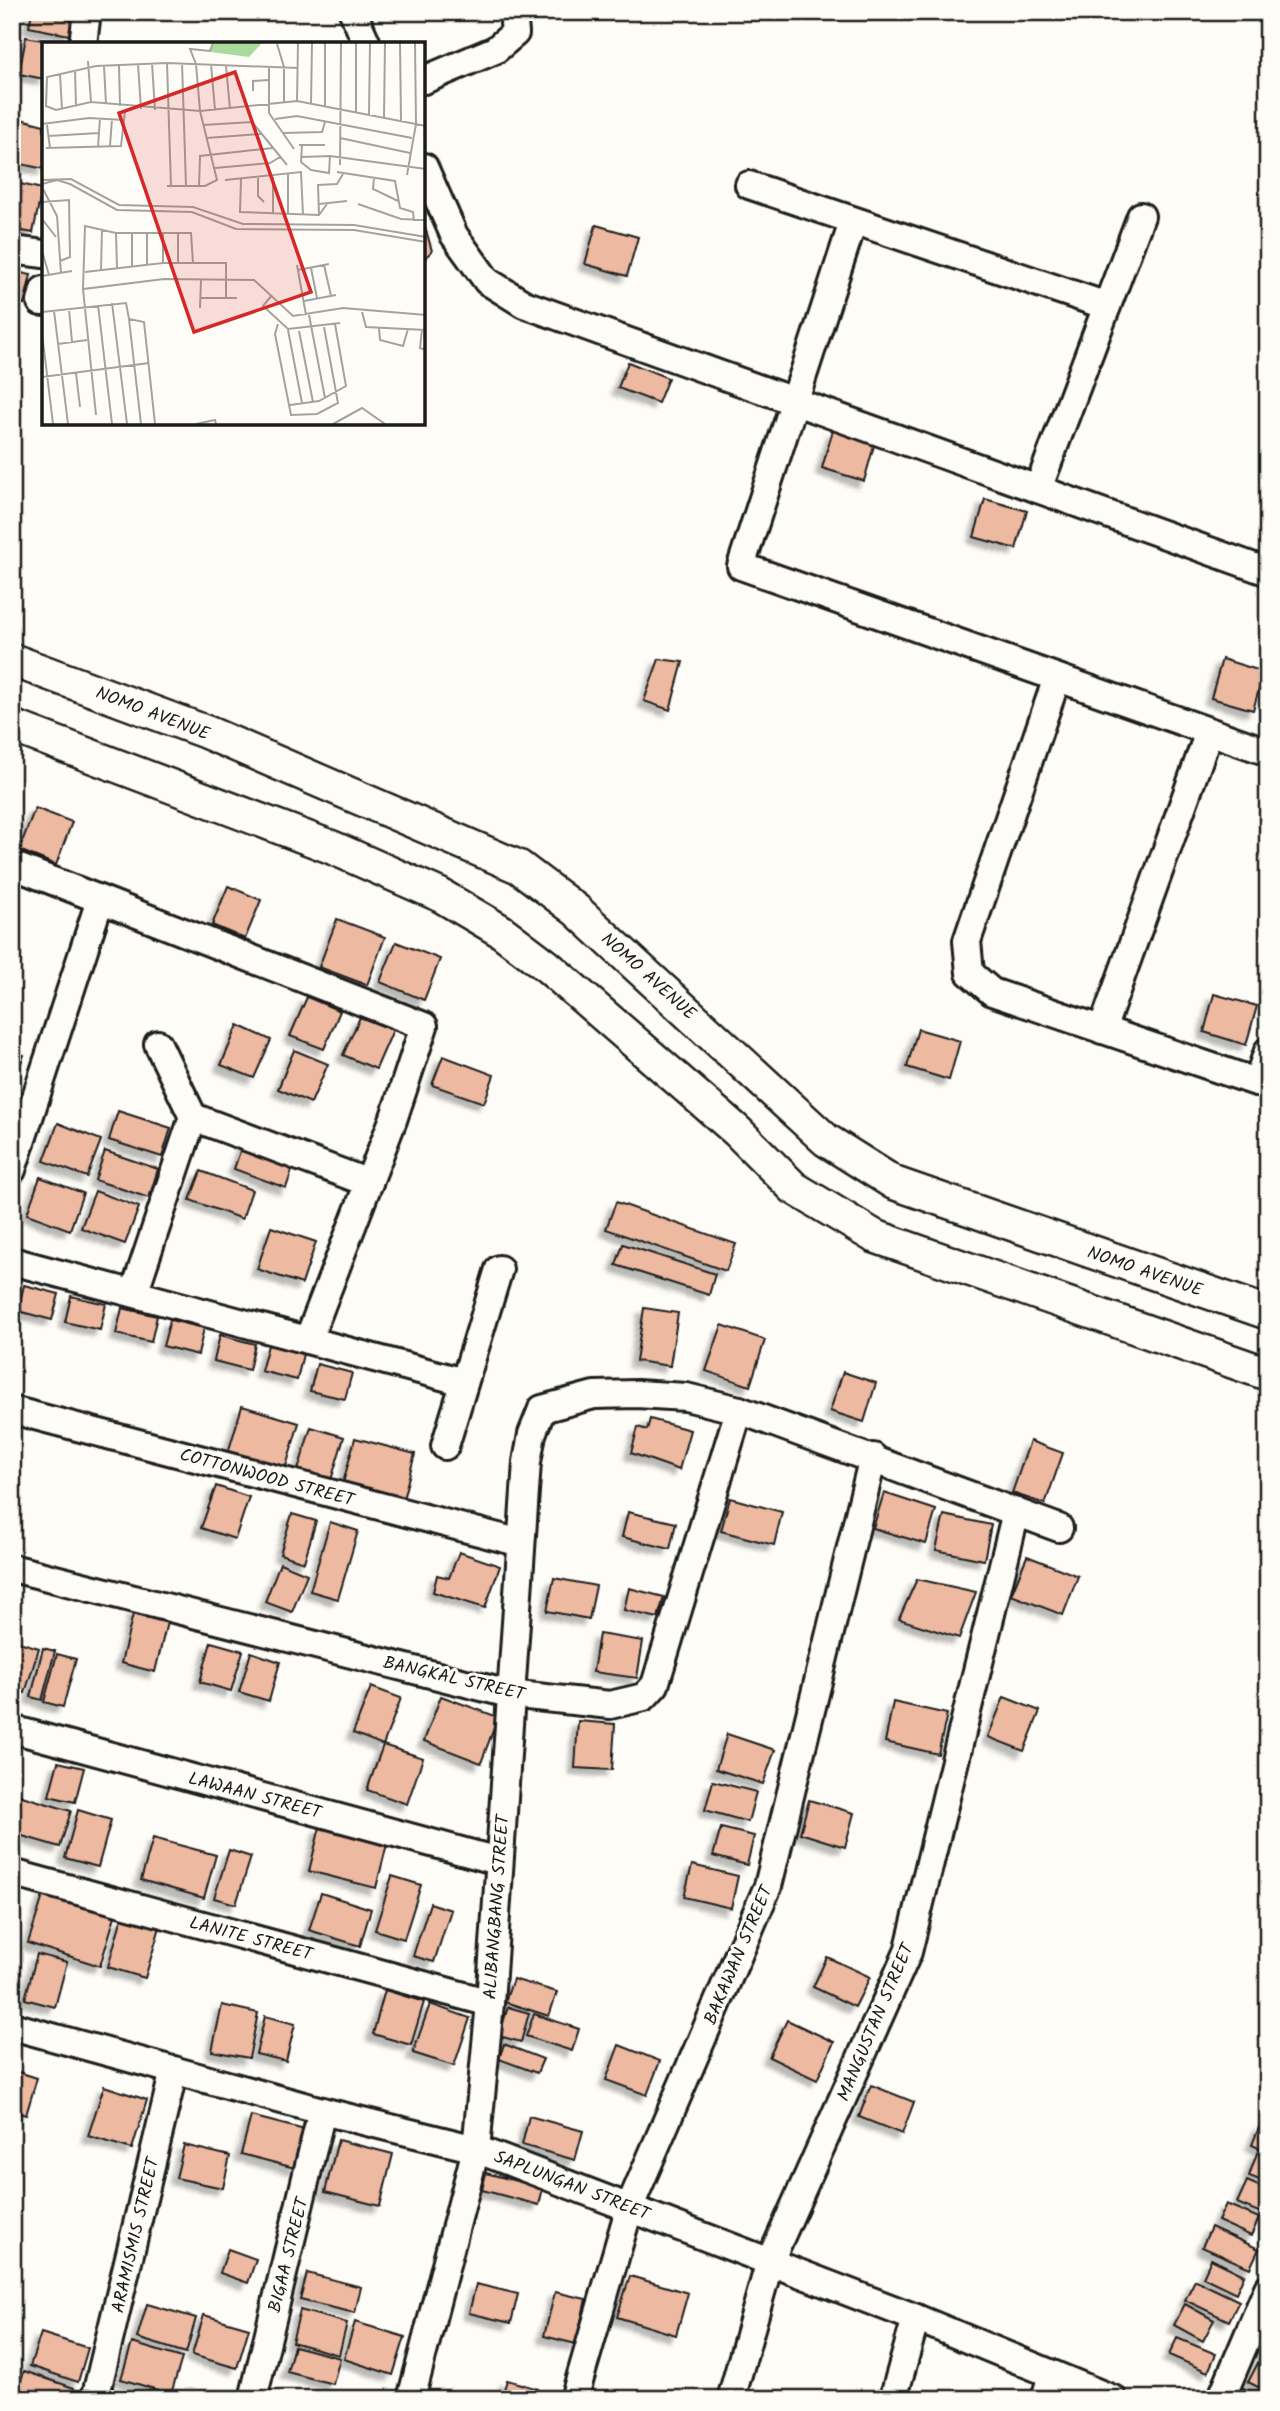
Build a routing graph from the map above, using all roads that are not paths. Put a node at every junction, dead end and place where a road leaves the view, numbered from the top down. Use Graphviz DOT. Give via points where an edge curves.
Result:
graph roads {
  1 [pos="88,12"];
  2 [pos="353,12"];
  3 [pos="513,12"];
  4 [pos="83,42"];
  5 [pos="366,42"];
  6 [pos="425,80"];
  7 [pos="425,169"];
  8 [pos="749,185"];
  9 [pos="1141,216"];
  10 [pos="853,222"];
  11 [pos="12,250"];
  12 [pos="42,254"];
  13 [pos="1107,306"];
  14 [pos="794,401"];
  15 [pos="1038,489"];
  16 [pos="1268,572"];
  17 [pos="12,660"];
  18 [pos="1057,678"];
  19 [pos="12,726"];
  20 [pos="1209,732"];
  21 [pos="1268,752"];
  22 [pos="12,865"];
  23 [pos="100,900"];
  24 [pos="1102,1030"];
  25 [pos="158,1044"];
  26 [pos="1268,1051"];
  27 [pos="1263,1084"];
  28 [pos="193,1117"];
  29 [pos="12,1170"];
  30 [pos="369,1183"];
  31 [pos="12,1261"];
  32 [pos="499,1269"];
  33 [pos="134,1293"];
  34 [pos="1268,1313"];
  35 [pos="308,1340"];
  36 [pos="1268,1374"];
  37 [pos="464,1382"];
  38 [pos="12,1410"];
  39 [pos="739,1410"];
  40 [pos="445,1446"];
  41 [pos="873,1457"];
  42 [pos="1016,1512"];
  43 [pos="1059,1528"];
  44 [pos="521,1543"];
  45 [pos="12,1568"];
  46 [pos="509,1694"];
  47 [pos="12,1729"];
  48 [pos="498,1861"];
  49 [pos="12,1873"];
  50 [pos="490,2003"];
  51 [pos="12,2026"];
  52 [pos="174,2070"];
  53 [pos="322,2111"];
  54 [pos="476,2149"];
  55 [pos="630,2206"];
  56 [pos="770,2261"];
  57 [pos="1268,2288"];
  58 [pos="916,2318"];
  59 [pos="1261,2321"];
  60 [pos="1048,2386"];
  61 [pos="95,2399"];
  62 [pos="253,2399"];
  63 [pos="411,2399"];
  64 [pos="574,2399"];
  65 [pos="731,2399"];
  66 [pos="894,2399"];
  67 [pos="1113,2399"];
  68 [pos="1221,2399"];
  1 -- 4 [label="street"];
  2 -- 5 [label="street"];
  3 -- 6 [label="street" via="515,33 495,50"];
  7 -- 14 [label="street" via="454,235 487,281 523,304"];
  8 -- 10 [label="street"];
  9 -- 13 [label="street"];
  10 -- 13 [label="street"];
  10 -- 14 [label="street"];
  11 -- 12 [label="street"];
  13 -- 15 [label="street"];
  14 -- 15 [label="street"];
  14 -- 18 [label="street" via="741,566"];
  15 -- 16 [label="street"];
  17 -- 34 [label="main road, NOMO AVENUE" via="206,732 519,867 576,910 827,1140 894,1183"];
  18 -- 20 [label="street"];
  18 -- 24 [label="street" via="967,941 967,958 970,973 992,992"];
  19 -- 36 [label="main road" via="331,847 440,895 491,925 558,975 737,1131 794,1188 874,1236"];
  20 -- 21 [label="street"];
  20 -- 24 [label="street"];
  22 -- 23 [label="street"];
  23 -- 29 [label="street"];
  23 -- 30 [label="street" via="424,1026"];
  24 -- 27 [label="street"];
  25 -- 28 [label="street"];
  26 -- 27 [label="street"];
  28 -- 30 [label="street"];
  28 -- 33 [label="street"];
  30 -- 35 [label="street"];
  31 -- 33 [label="street"];
  32 -- 37 [label="street"];
  33 -- 35 [label="street"];
  35 -- 37 [label="street"];
  37 -- 40 [label="street"];
  38 -- 44 [label="street, COTTONWOOD STREET"];
  39 -- 41 [label="street"];
  39 -- 44 [label="street, ALIBANGBANG STREET" via="687,1397 637,1394 594,1395 542,1409 527,1462"];
  39 -- 46 [label="street, BANGKAL STREET" via="654,1685 644,1697 610,1704"];
  41 -- 42 [label="street"];
  41 -- 55 [label="street, BAKAWAN STREET" via="768,1886"];
  42 -- 43 [label="street"];
  42 -- 56 [label="street, MANGUSTAN STREET" via="908,1952"];
  44 -- 46 [label="street, ALIBANGBANG STREET"];
  45 -- 46 [label="street, BANGKAL STREET"];
  46 -- 48 [label="street, ALIBANGBANG STREET"];
  47 -- 48 [label="street, LAWAAN STREET"];
  48 -- 50 [label="street, ALIBANGBANG STREET"];
  49 -- 50 [label="street, LANITE STREET"];
  50 -- 54 [label="street, ALIBANGBANG STREET"];
  51 -- 52 [label="street, SAPLUNGAN STREET"];
  52 -- 53 [label="street, SAPLUNGAN STREET"];
  52 -- 61 [label="street, ARAMISMIS STREET"];
  53 -- 54 [label="street, SAPLUNGAN STREET"];
  53 -- 62 [label="street, BIGAA STREET"];
  54 -- 55 [label="street, SAPLUNGAN STREET"];
  54 -- 63 [label="street, ALIBANGBANG STREET"];
  55 -- 56 [label="street, SAPLUNGAN STREET"];
  55 -- 64 [label="street, BAKAWAN STREET"];
  56 -- 58 [label="street, SAPLUNGAN STREET"];
  56 -- 65 [label="street, MANGUSTAN STREET"];
  57 -- 59 [label="street"];
  58 -- 60 [label="street, SAPLUNGAN STREET"];
  58 -- 66 [label="street"];
  59 -- 68 [label="street"];
  60 -- 67 [label="street, SAPLUNGAN STREET"];
}
